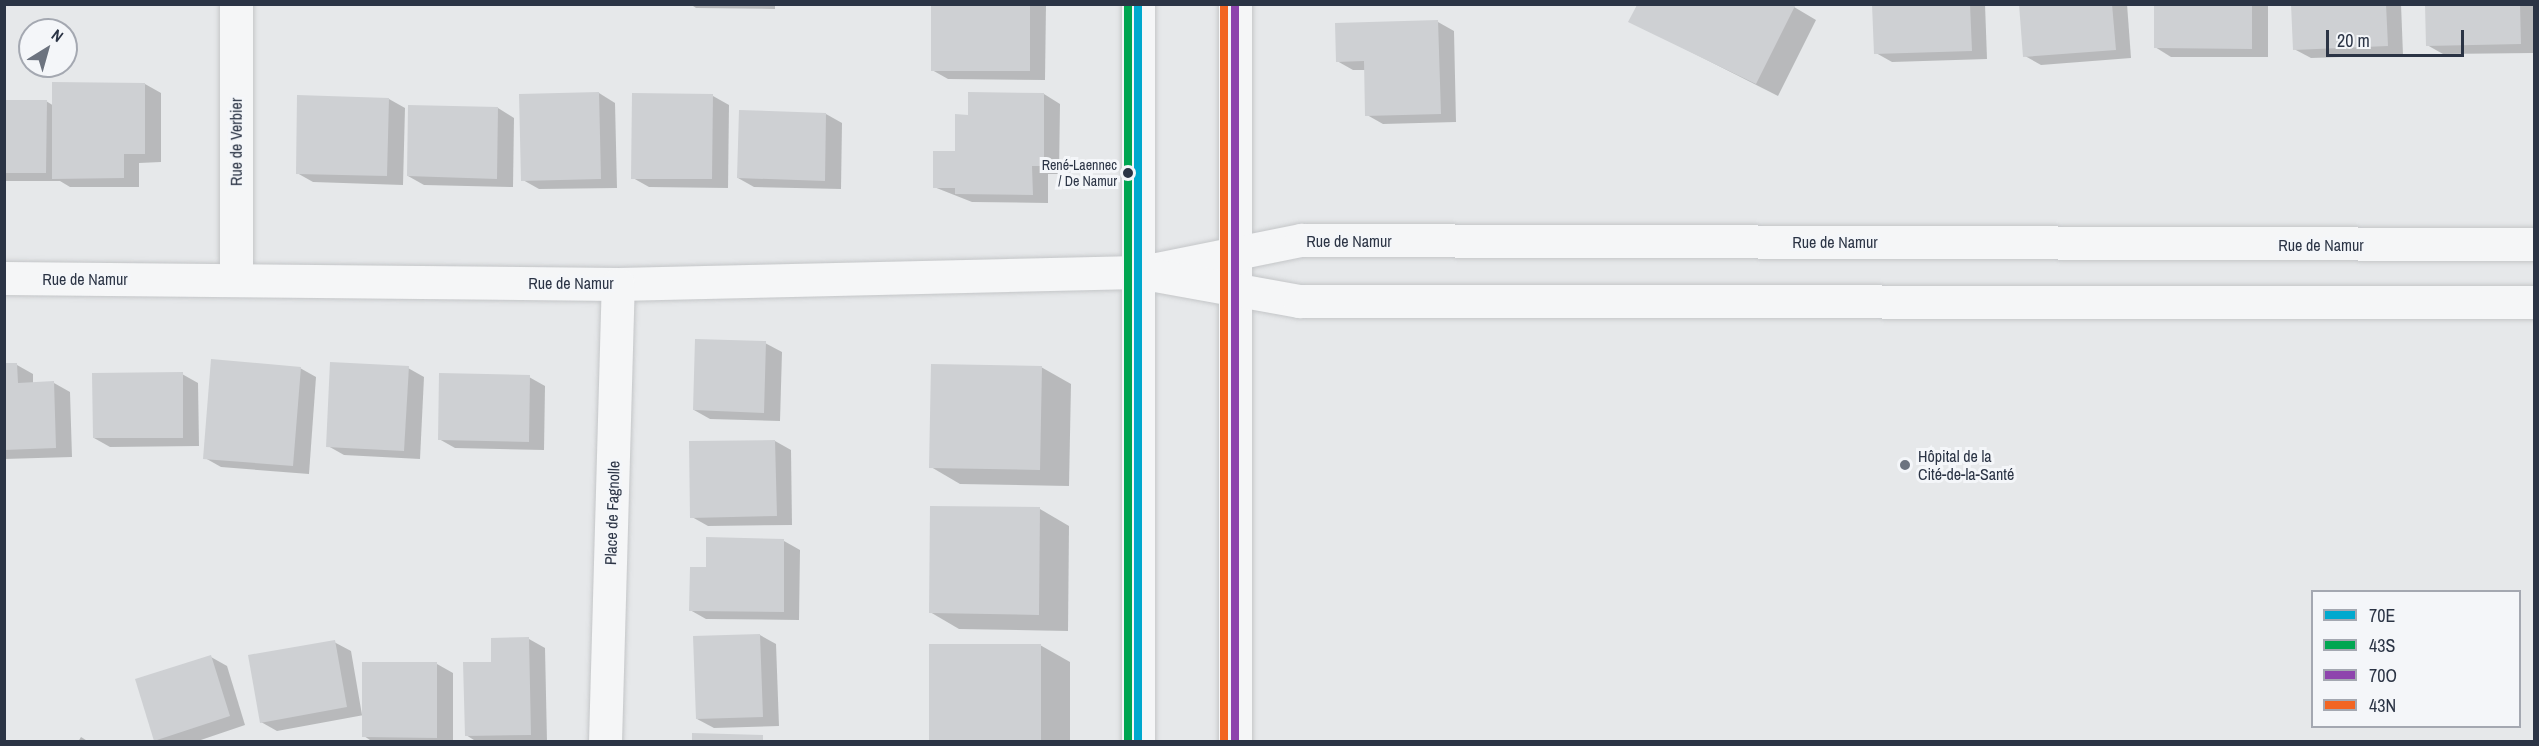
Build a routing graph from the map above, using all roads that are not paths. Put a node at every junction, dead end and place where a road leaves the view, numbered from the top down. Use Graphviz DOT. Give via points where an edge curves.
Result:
graph roads {
  1 [pos="236,4"];
  2 [pos="1138,4"];
  3 [pos="1235,4"];
  4 [pos="2535,244"];
  5 [pos="1236,253"];
  6 [pos="1138,272"];
  7 [pos="4,278"];
  8 [pos="236,280"];
  9 [pos="618,284"];
  10 [pos="1236,289"];
  11 [pos="2535,302"];
  12 [pos="605,741"];
  13 [pos="1138,741"];
  14 [pos="1235,741"];
  1 -- 8 [label="street, Rue de Verbier"];
  2 -- 6 [label="street"];
  3 -- 5 [label="street"];
  4 -- 5 [label="street, Rue de Namur" via="1302,240"];
  5 -- 6 [label="street, Rue de Namur"];
  5 -- 10 [label="street"];
  6 -- 9 [label="street, Rue de Namur"];
  6 -- 10 [label="street, Rue de Namur"];
  6 -- 13 [label="street"];
  7 -- 8 [label="street, Rue de Namur"];
  8 -- 9 [label="street, Rue de Namur"];
  9 -- 12 [label="street, Place de Fagnolle"];
  10 -- 11 [label="street, Rue de Namur" via="1299,302"];
  10 -- 14 [label="street"];
}
